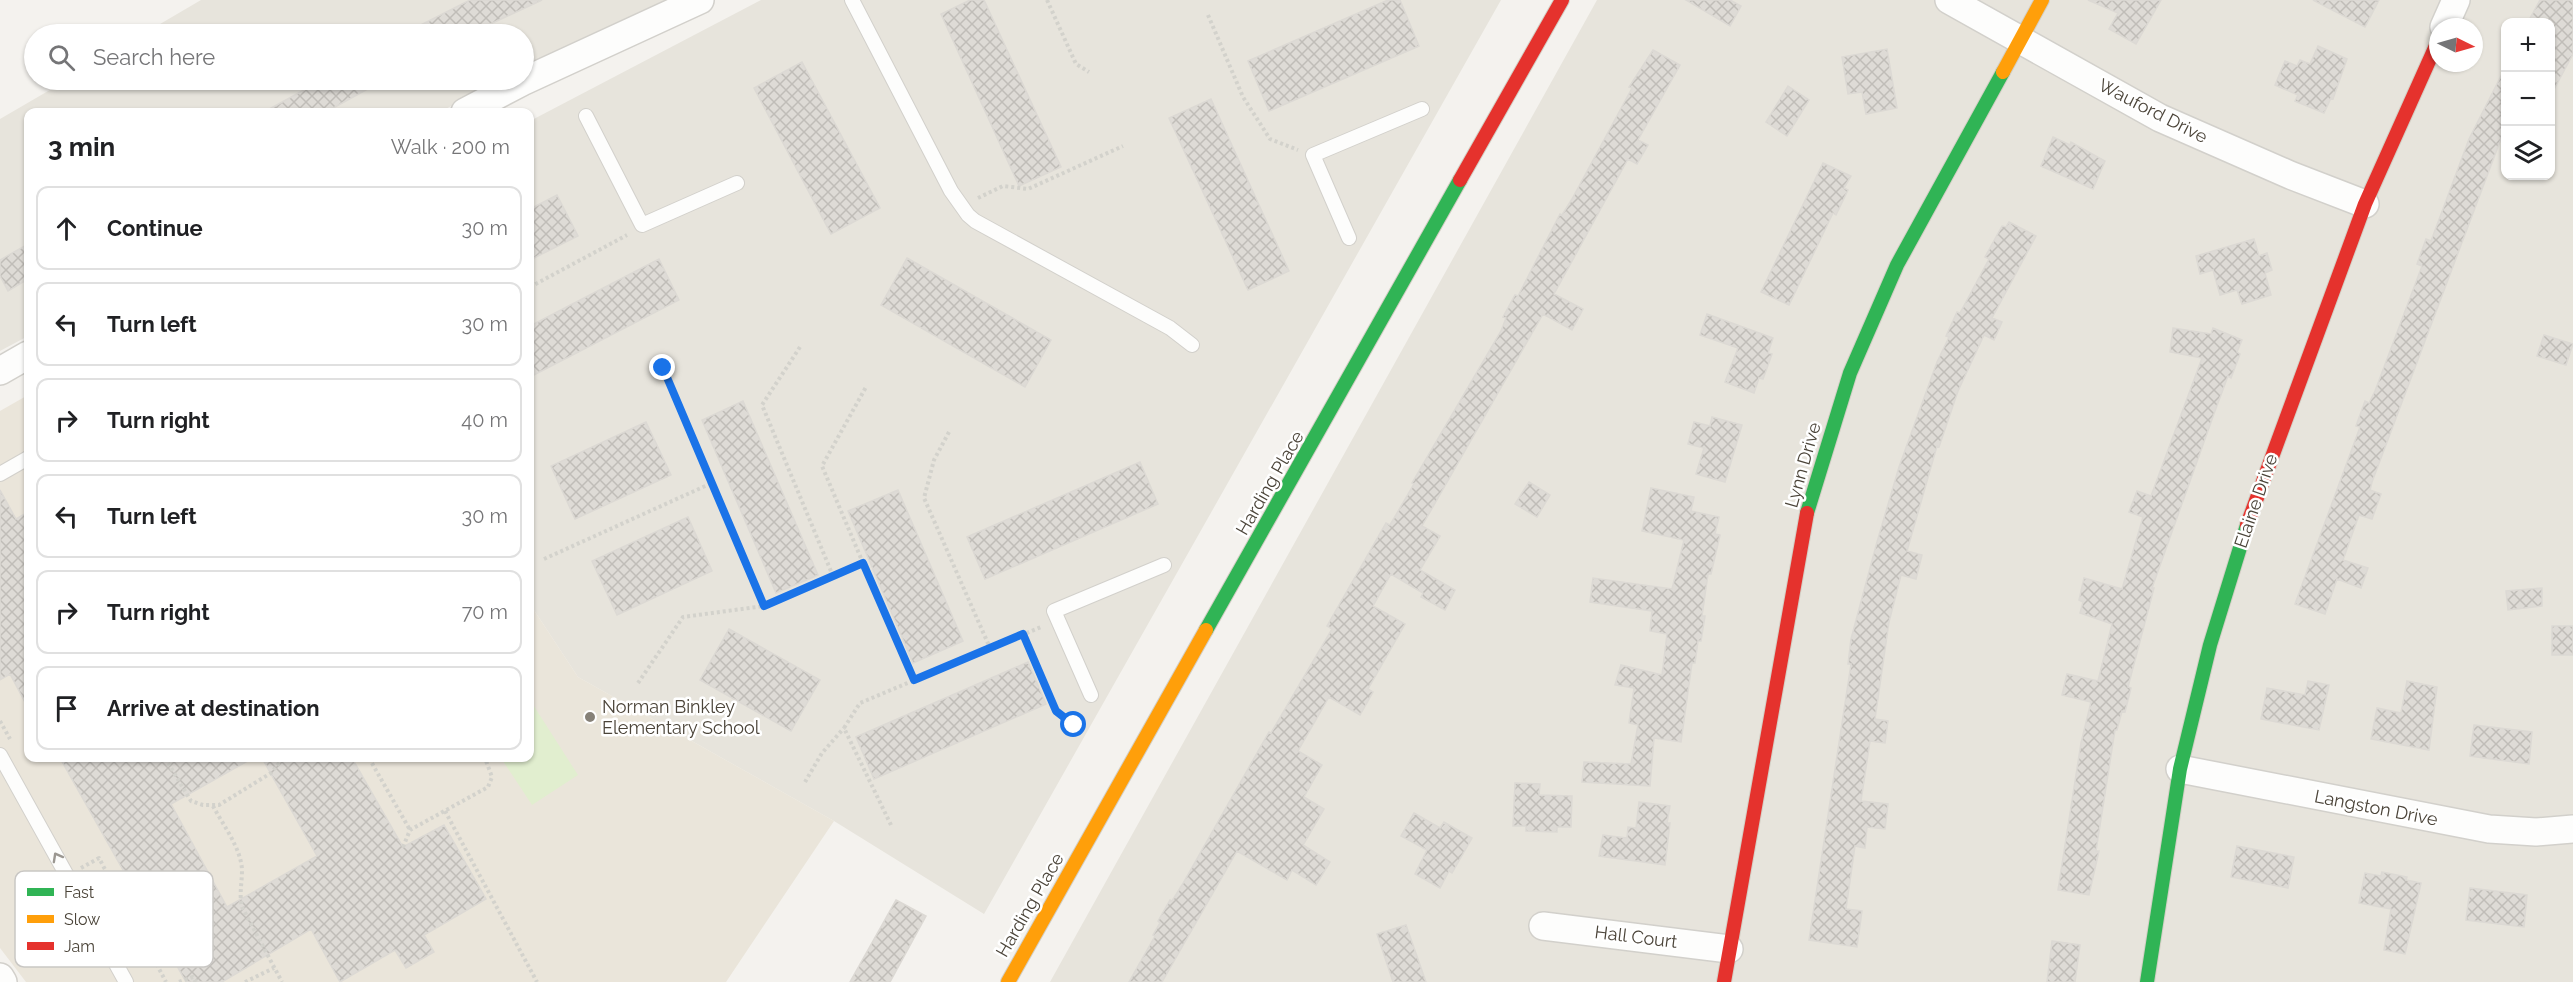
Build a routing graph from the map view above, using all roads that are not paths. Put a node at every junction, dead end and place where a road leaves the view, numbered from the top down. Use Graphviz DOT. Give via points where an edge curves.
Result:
graph roads {
  1 [pos="700,0"];
  2 [pos="852,0"];
  3 [pos="1562,0"];
  4 [pos="1949,0"];
  5 [pos="2042,0"];
  6 [pos="2456,0"];
  7 [pos="2448,18"];
  8 [pos="2020,40"];
  9 [pos="2429,61"];
  10 [pos="534,76"];
  11 [pos="507,90"];
  12 [pos="473,108"];
  13 [pos="1422,109"];
  14 [pos="586,116"];
  15 [pos="737,183"];
  16 [pos="2365,204"];
  17 [pos="1349,238"];
  18 [pos="1192,345"];
  19 [pos="24,357"];
  20 [pos="0,371"];
  21 [pos="24,460"];
  22 [pos="0,474"];
  23 [pos="1164,565"];
  24 [pos="1091,695"];
  25 [pos="0,755"];
  26 [pos="2180,770"];
  27 [pos="2573,829"];
  28 [pos="64,871"];
  29 [pos="1543,926"];
  30 [pos="1729,949"];
  31 [pos="118,967"];
  32 [pos="0,977"];
  33 [pos="3,982"];
  34 [pos="126,982"];
  35 [pos="1008,982"];
  36 [pos="1724,982"];
  37 [pos="2147,982"];
  1 -- 10 [label="street"];
  2 -- 18 [label="lane" via="961,206 975,221 1170,328"];
  3 -- 35 [label="street, Harding Place"];
  4 -- 8 [label="street, Wauford Drive"];
  5 -- 8 [label="street, Lynn Drive"];
  6 -- 7 [label="street"];
  8 -- 16 [label="street, Wauford Drive" via="2160,118"];
  8 -- 30 [label="street, Lynn Drive" via="1880,302 1824,452 1803,528"];
  9 -- 16 [label="street, Elaine Drive"];
  11 -- 12 [label="street"];
  13 -- 17 [label="lane" via="1313,155"];
  14 -- 15 [label="lane" via="642,225"];
  16 -- 26 [label="street, Elaine Drive" via="2248,521 2210,645"];
  19 -- 20 [label="street"];
  21 -- 22 [label="lane"];
  23 -- 24 [label="lane" via="1054,611"];
  28 -- 25 [label="lane, one-way"];
  26 -- 27 [label="street, Langston Drive" via="2489,829"];
  26 -- 37 [label="street, Elaine Drive"];
  29 -- 30 [label="street, Hall Court"];
  30 -- 36 [label="street, Lynn Drive"];
  34 -- 31 [label="lane, one-way"];
  32 -- 33 [label="street"];
}
